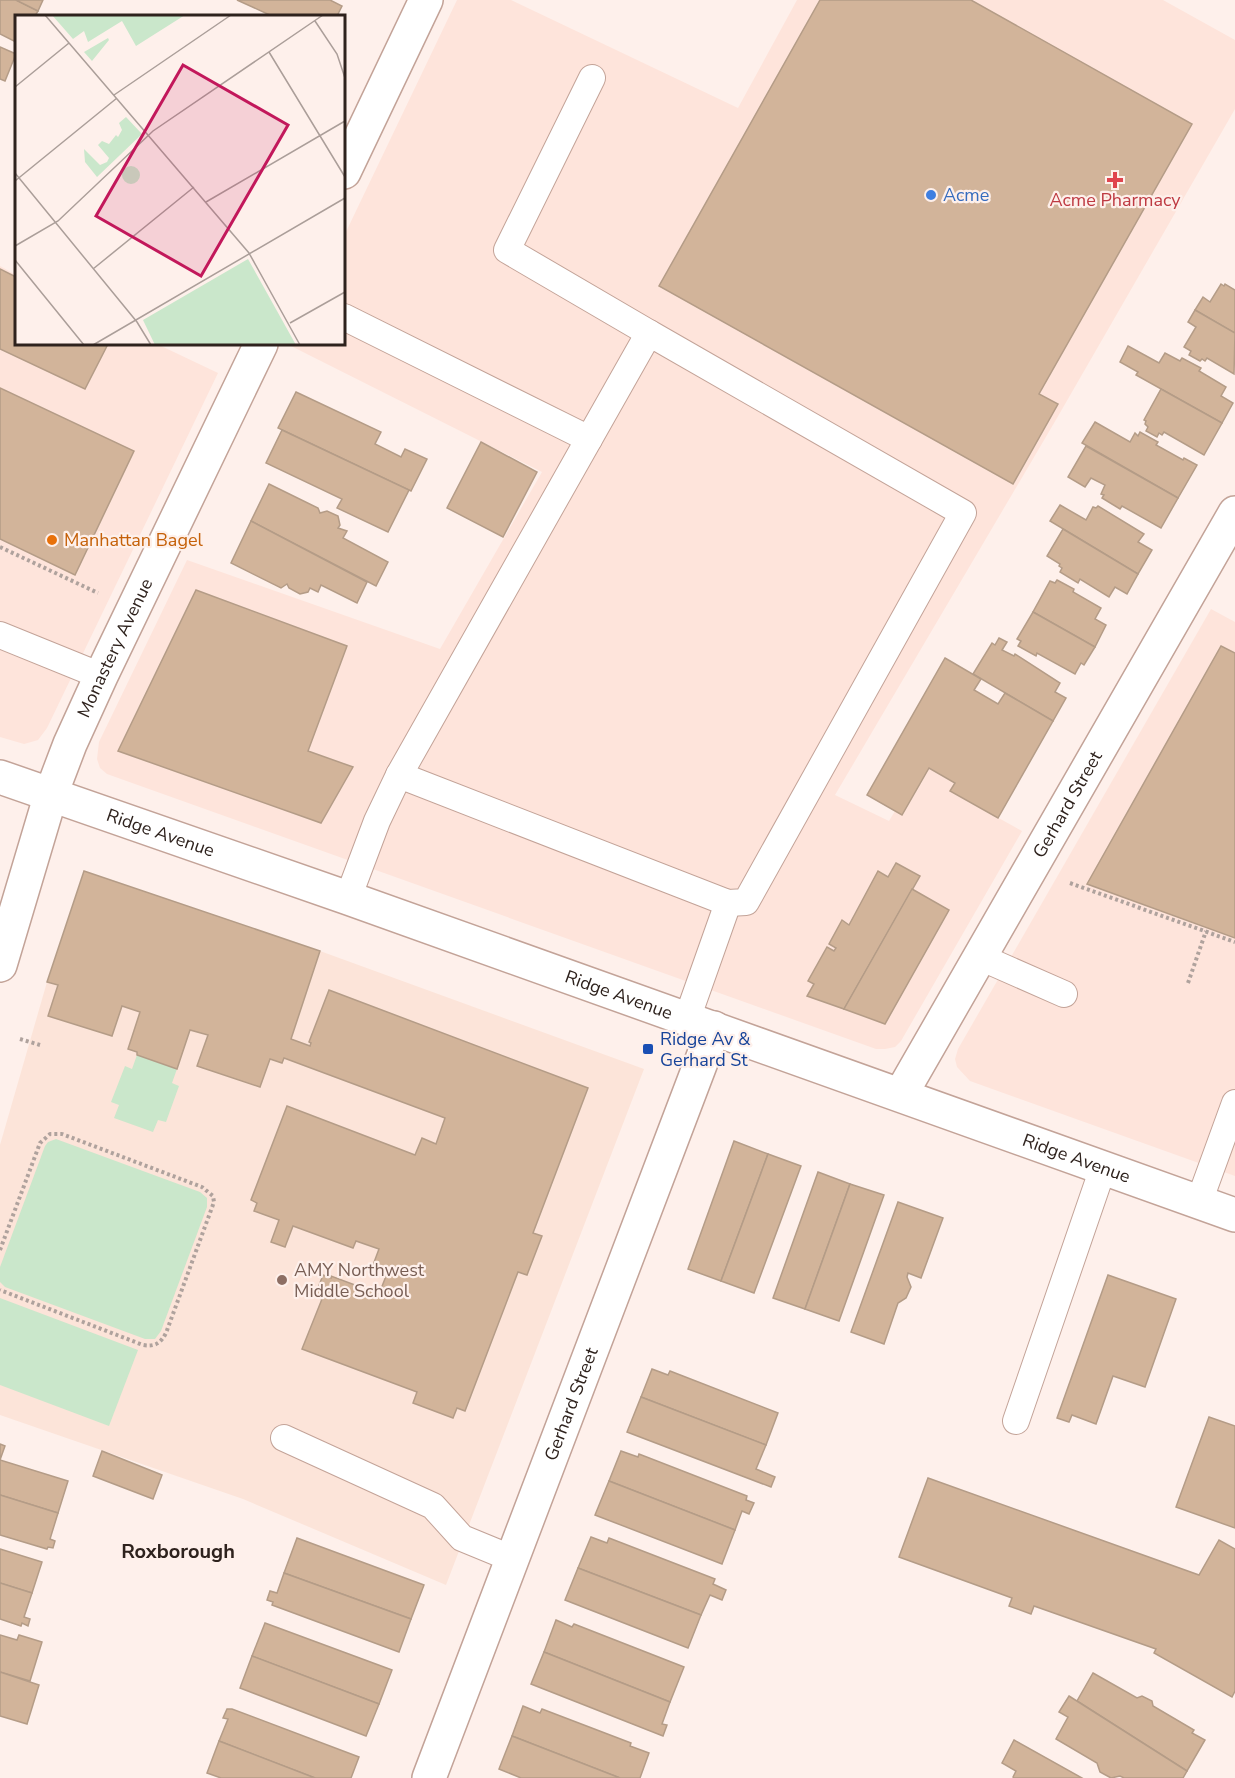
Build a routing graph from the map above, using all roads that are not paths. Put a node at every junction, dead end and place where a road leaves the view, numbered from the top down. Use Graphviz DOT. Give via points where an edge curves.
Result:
graph roads {
  1 [pos="426,0"];
  2 [pos="592,78"];
  3 [pos="345,170"];
  4 [pos="345,317"];
  5 [pos="650,333"];
  6 [pos="261,345"];
  7 [pos="590,439"];
  8 [pos="1235,513"];
  9 [pos="0,634"];
  10 [pos="101,676"];
  11 [pos="399,776"];
  12 [pos="0,777"];
  13 [pos="51,794"];
  14 [pos="348,898"];
  15 [pos="728,903"];
  16 [pos="980,957"];
  17 [pos="0,965"];
  18 [pos="1064,994"];
  19 [pos="701,1024"];
  20 [pos="901,1094"];
  21 [pos="1235,1103"];
  22 [pos="1103,1168"];
  23 [pos="1199,1202"];
  24 [pos="1235,1215"];
  25 [pos="1016,1420"];
  26 [pos="284,1438"];
  27 [pos="513,1559"];
  28 [pos="429,1778"];
  1 -- 3 [label="street"];
  2 -- 5 [label="lane" via="507,250"];
  4 -- 7 [label="lane"];
  5 -- 7 [label="lane"];
  5 -- 15 [label="lane" via="963,513 746,902"];
  6 -- 10 [label="street, Monastery Avenue"];
  7 -- 11 [label="lane"];
  8 -- 16 [label="street, Gerhard Street"];
  9 -- 10 [label="lane"];
  10 -- 13 [label="street, Monastery Avenue"];
  11 -- 14 [label="lane"];
  11 -- 15 [label="lane"];
  12 -- 13 [label="street, Ridge Avenue"];
  13 -- 14 [label="street, Ridge Avenue"];
  13 -- 17 [label="street, Monastery Avenue"];
  14 -- 19 [label="street, Ridge Avenue"];
  15 -- 19 [label="lane"];
  16 -- 18 [label="lane"];
  16 -- 20 [label="street, Gerhard Street"];
  19 -- 20 [label="street, Ridge Avenue"];
  19 -- 27 [label="street, Gerhard Street"];
  20 -- 22 [label="street, Ridge Avenue"];
  21 -- 23 [label="lane"];
  22 -- 23 [label="street, Ridge Avenue"];
  22 -- 25 [label="lane"];
  23 -- 24 [label="street, Ridge Avenue"];
  26 -- 27 [label="lane" via="433,1506 462,1538"];
  27 -- 28 [label="street, Gerhard Street"];
}
